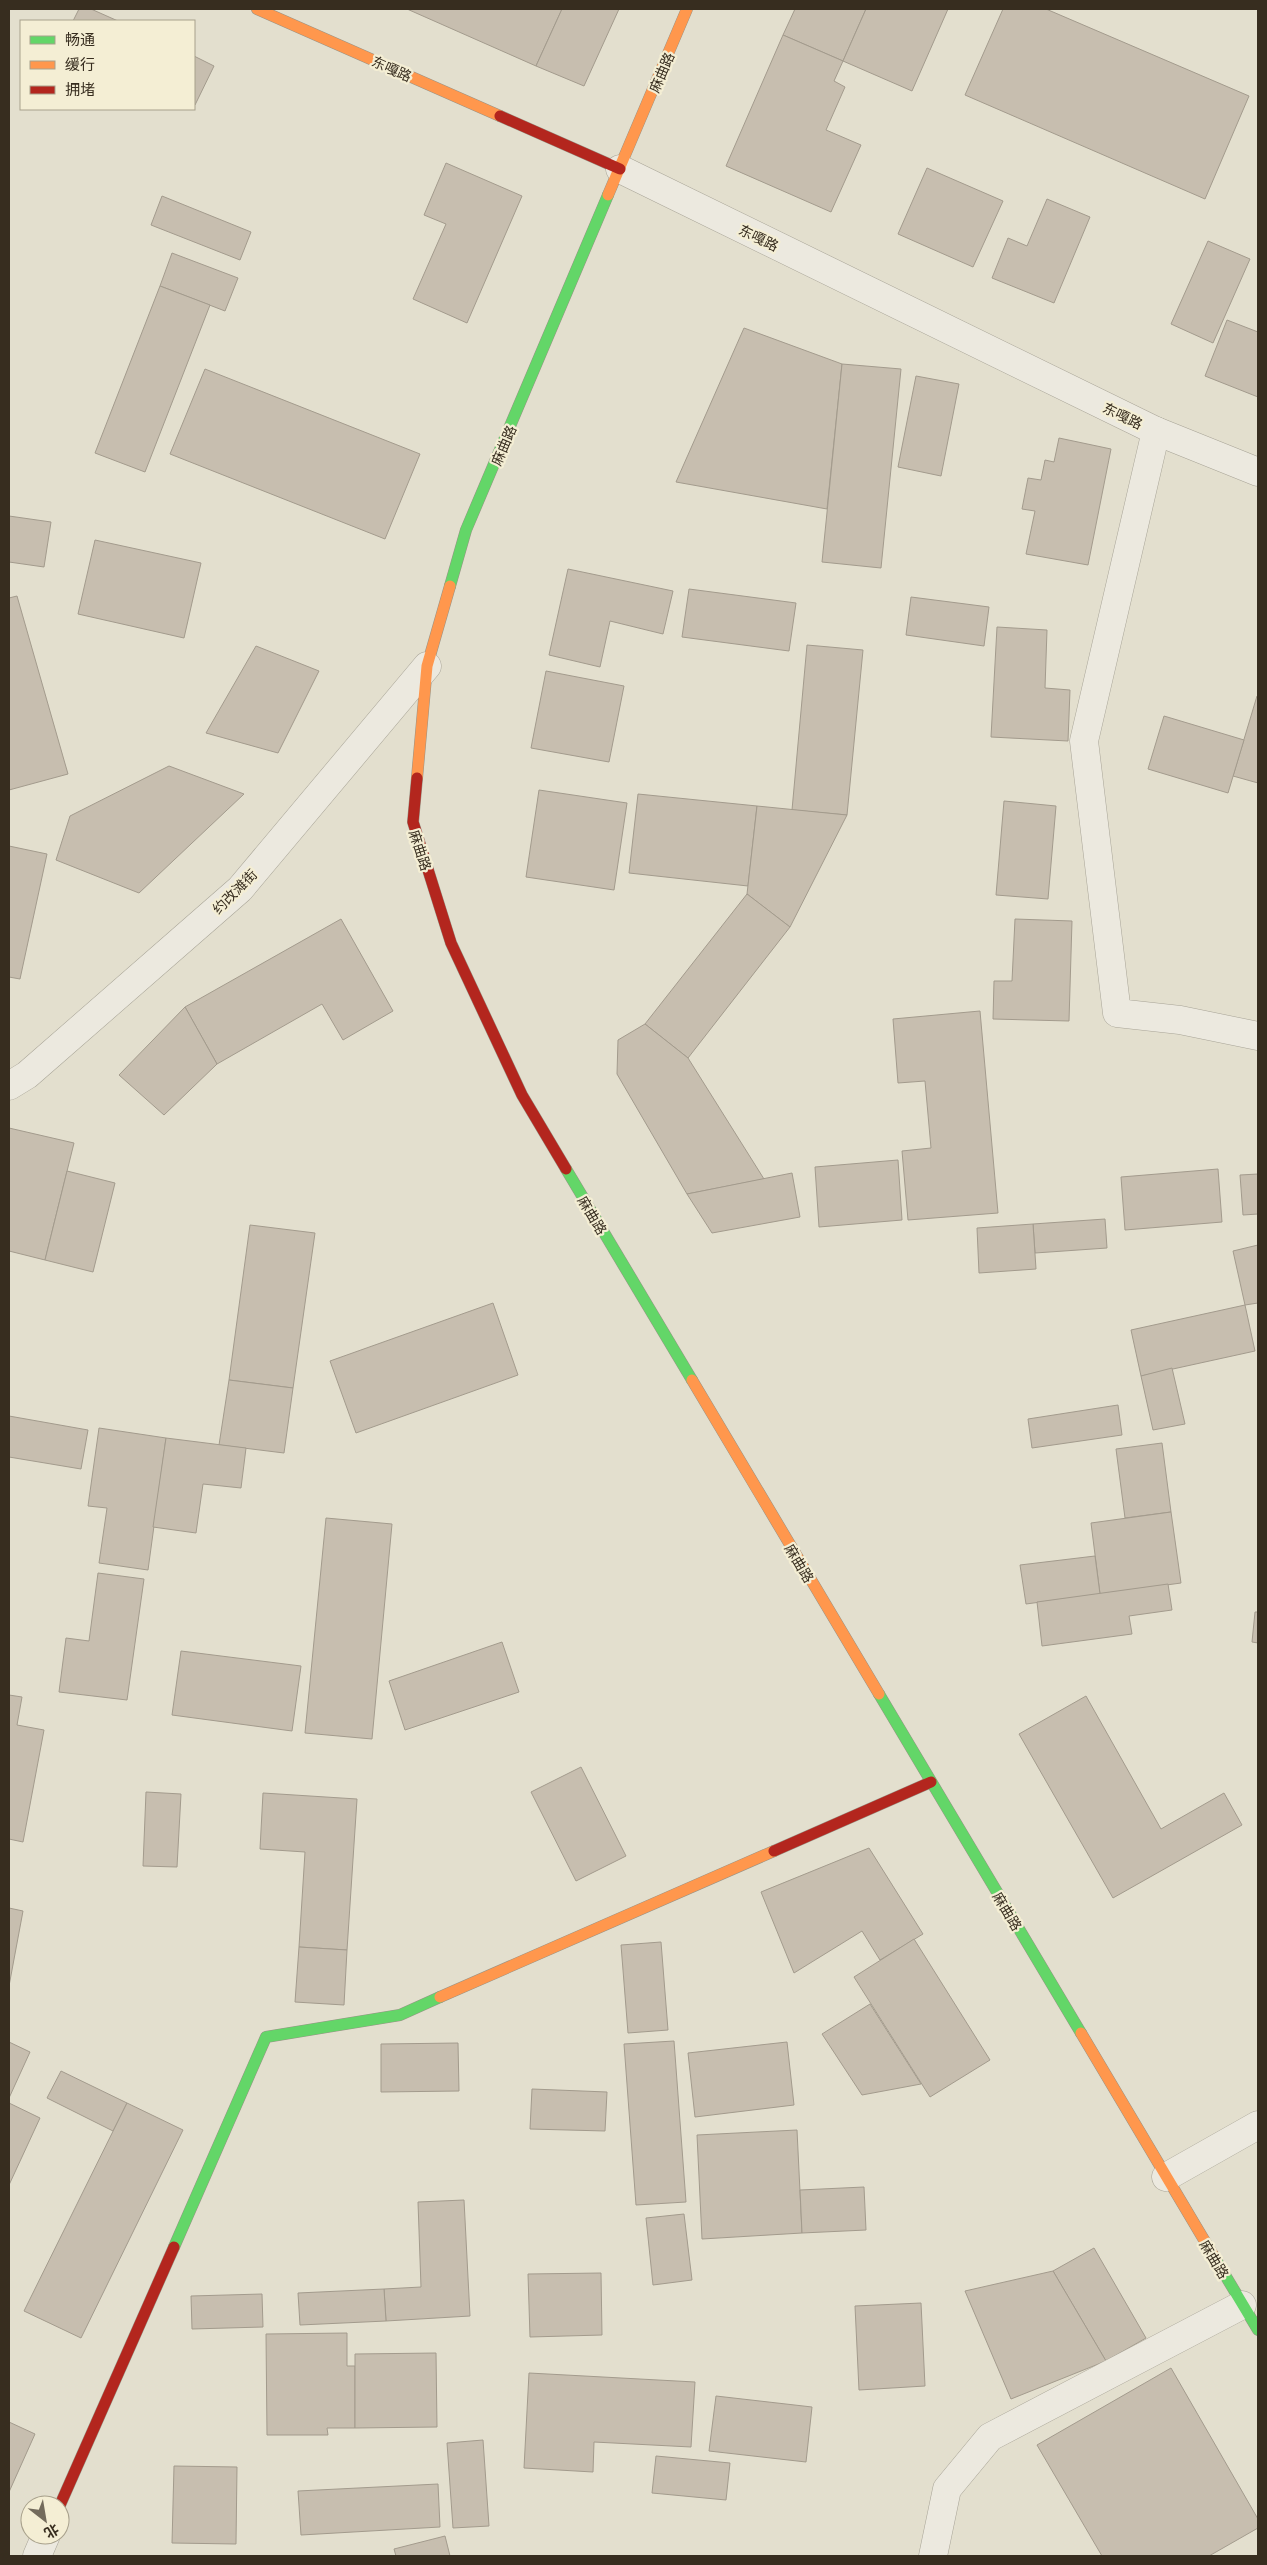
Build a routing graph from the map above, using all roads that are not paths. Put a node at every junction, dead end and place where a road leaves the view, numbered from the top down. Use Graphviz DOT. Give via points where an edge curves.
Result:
graph roads {
  1 [pos="258,9"];
  2 [pos="687,9"];
  3 [pos="620,170"];
  4 [pos="1156,431"];
  5 [pos="1258,472"];
  6 [pos="427,666"];
  7 [pos="1258,1036"];
  8 [pos="9,1086"];
  9 [pos="931,1782"];
  10 [pos="1258,2125"];
  11 [pos="1166,2177"];
  12 [pos="1242,2305"];
  13 [pos="1258,2330"];
  14 [pos="64,2495"];
  15 [pos="933,2556"];
  1 -- 3 [label="main road, 东嘎路"];
  2 -- 3 [label="main road, 麻曲路"];
  3 -- 4 [label="street, 东嘎路"];
  3 -- 6 [label="main road, 麻曲路" via="466,530"];
  4 -- 5 [label="street, 东嘎路"];
  4 -- 7 [label="street" via="1084,741 1117,1013 1180,1020"];
  6 -- 8 [label="street, 约改滩街" via="240,889 27,1075"];
  6 -- 9 [label="main road, 麻曲路" via="413,822 451,943 522,1095"];
  9 -- 11 [label="main road, 麻曲路"];
  9 -- 14 [label="main road" via="400,2015 266,2037"];
  10 -- 11 [label="street"];
  11 -- 12 [label="main road, 麻曲路"];
  12 -- 13 [label="main road, 麻曲路"];
  12 -- 15 [label="street" via="990,2437 946,2489"];
}
